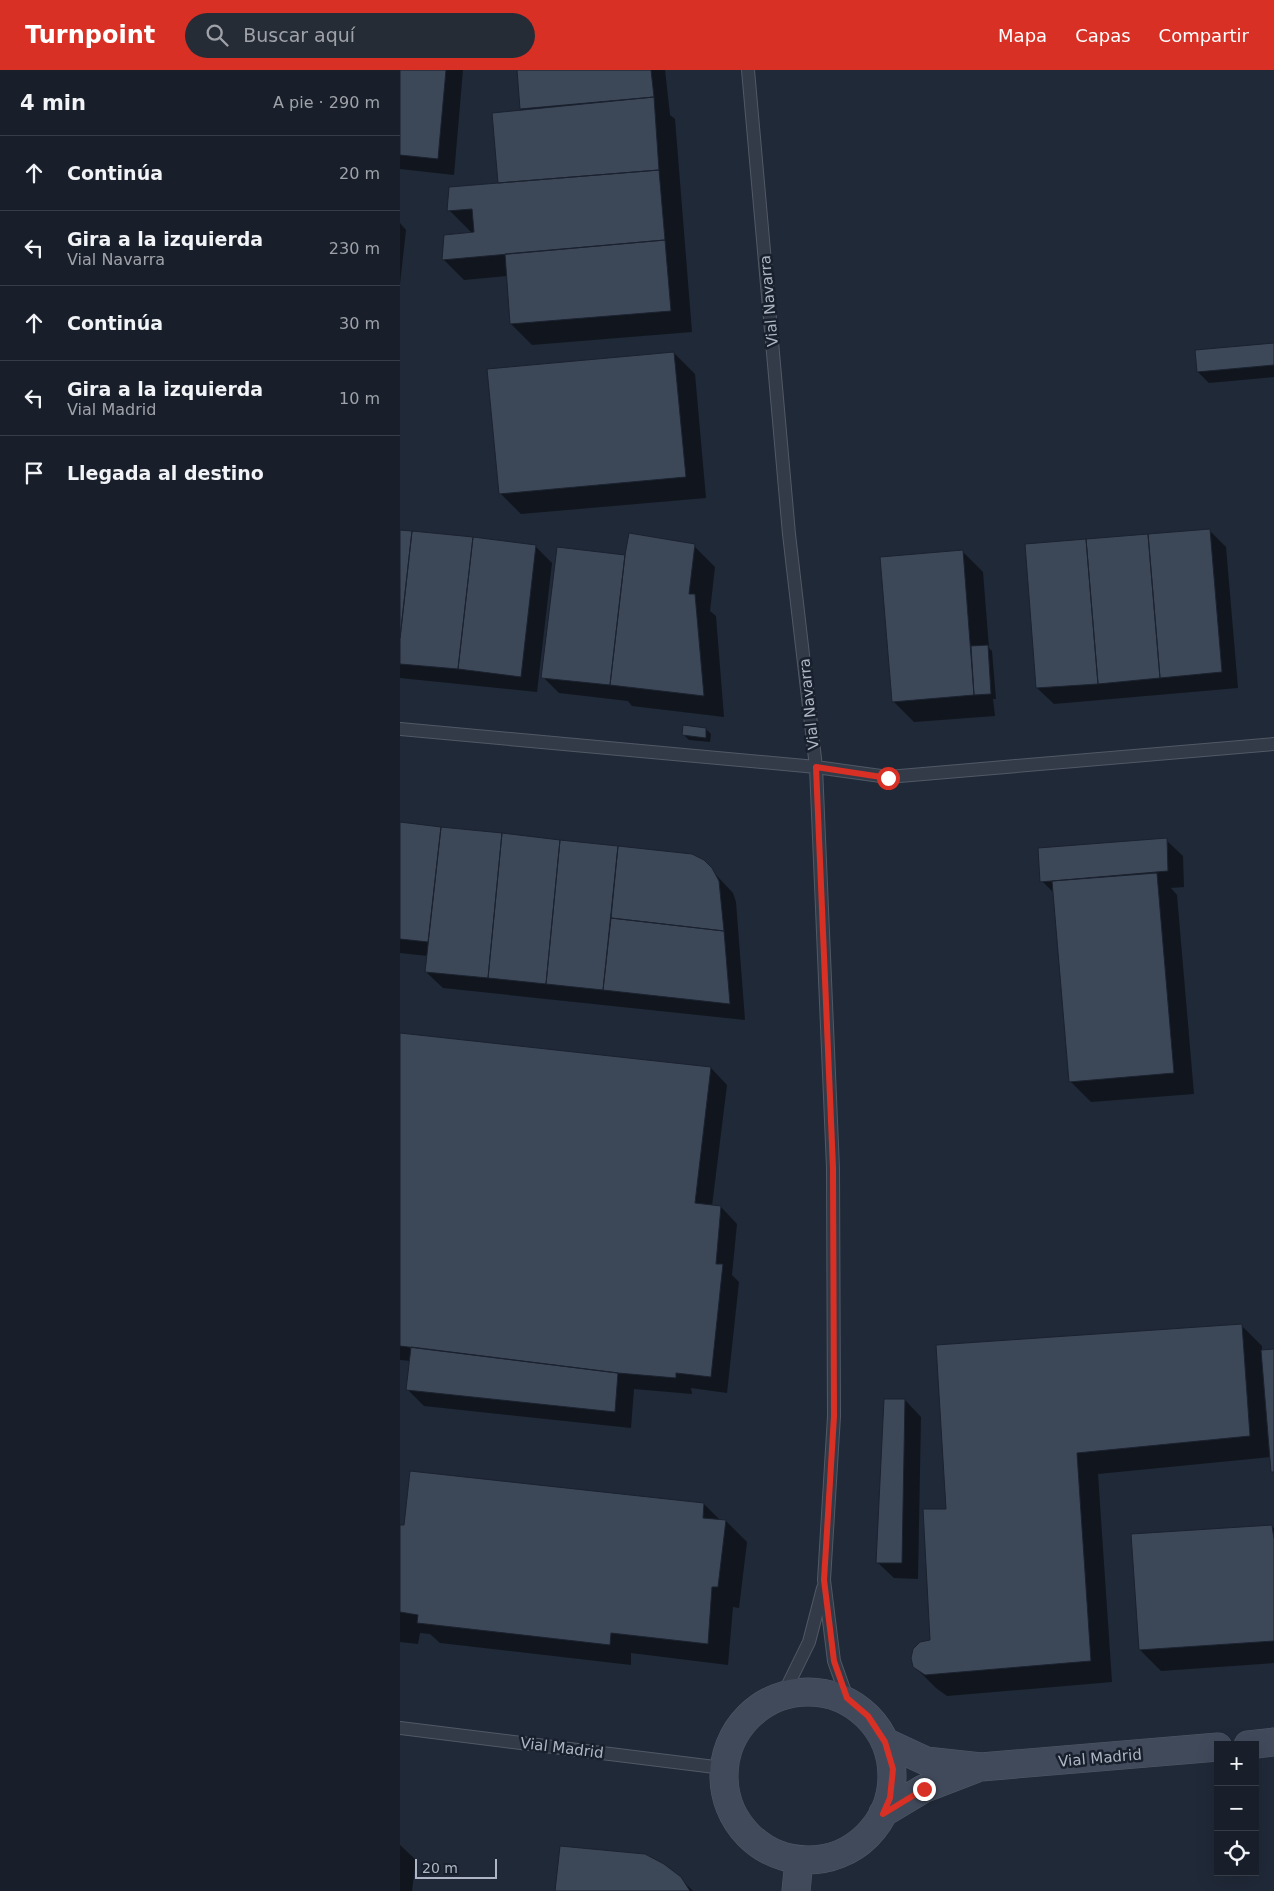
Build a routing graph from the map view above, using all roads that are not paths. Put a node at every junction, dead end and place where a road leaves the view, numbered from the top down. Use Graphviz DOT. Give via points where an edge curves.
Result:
graph roads {
  1 [pos="748,70"];
  2 [pos="400,729"];
  3 [pos="1274,744"];
  4 [pos="816,767"];
  5 [pos="824,1580"];
  6 [pos="783,1695"];
  7 [pos="847,1698"];
  8 [pos="400,1728"];
  9 [pos="885,1742"];
  10 [pos="1274,1742"];
  11 [pos="1259,1744"];
  12 [pos="1214,1747"];
  13 [pos="982,1766"];
  14 [pos="723,1768"];
  15 [pos="883,1814"];
  16 [pos="799,1860"];
  17 [pos="796,1891"];
  1 -- 4 [label="lane, Vial Navarra" via="789,534"];
  2 -- 4 [label="lane"];
  3 -- 4 [label="lane" via="888,778"];
  4 -- 5 [label="lane, Vial Navarra" via="833,1168 834,1416"];
  5 -- 6 [label="lane, Vial Navarra" via="809,1642"];
  5 -- 7 [label="lane, Vial Navarra" via="834,1661"];
  6 -- 7 [label="street" via="811,1690"];
  6 -- 14 [label="street" via="754,1711 732,1736"];
  7 -- 9 [label="street" via="868,1716"];
  8 -- 14 [label="lane, Vial Madrid"];
  9 -- 13 [label="street, Vial Madrid" via="926,1762"];
  9 -- 15 [label="street" via="893,1769 890,1798"];
  10 -- 11 [label="street"];
  12 -- 13 [label="street, Vial Madrid"];
  13 -- 15 [label="street, Vial Madrid" via="924,1789"];
  14 -- 16 [label="street" via="726,1801 742,1830 767,1851"];
  15 -- 16 [label="street" via="877,1826 856,1846 829,1858"];
  16 -- 17 [label="street"];
}
